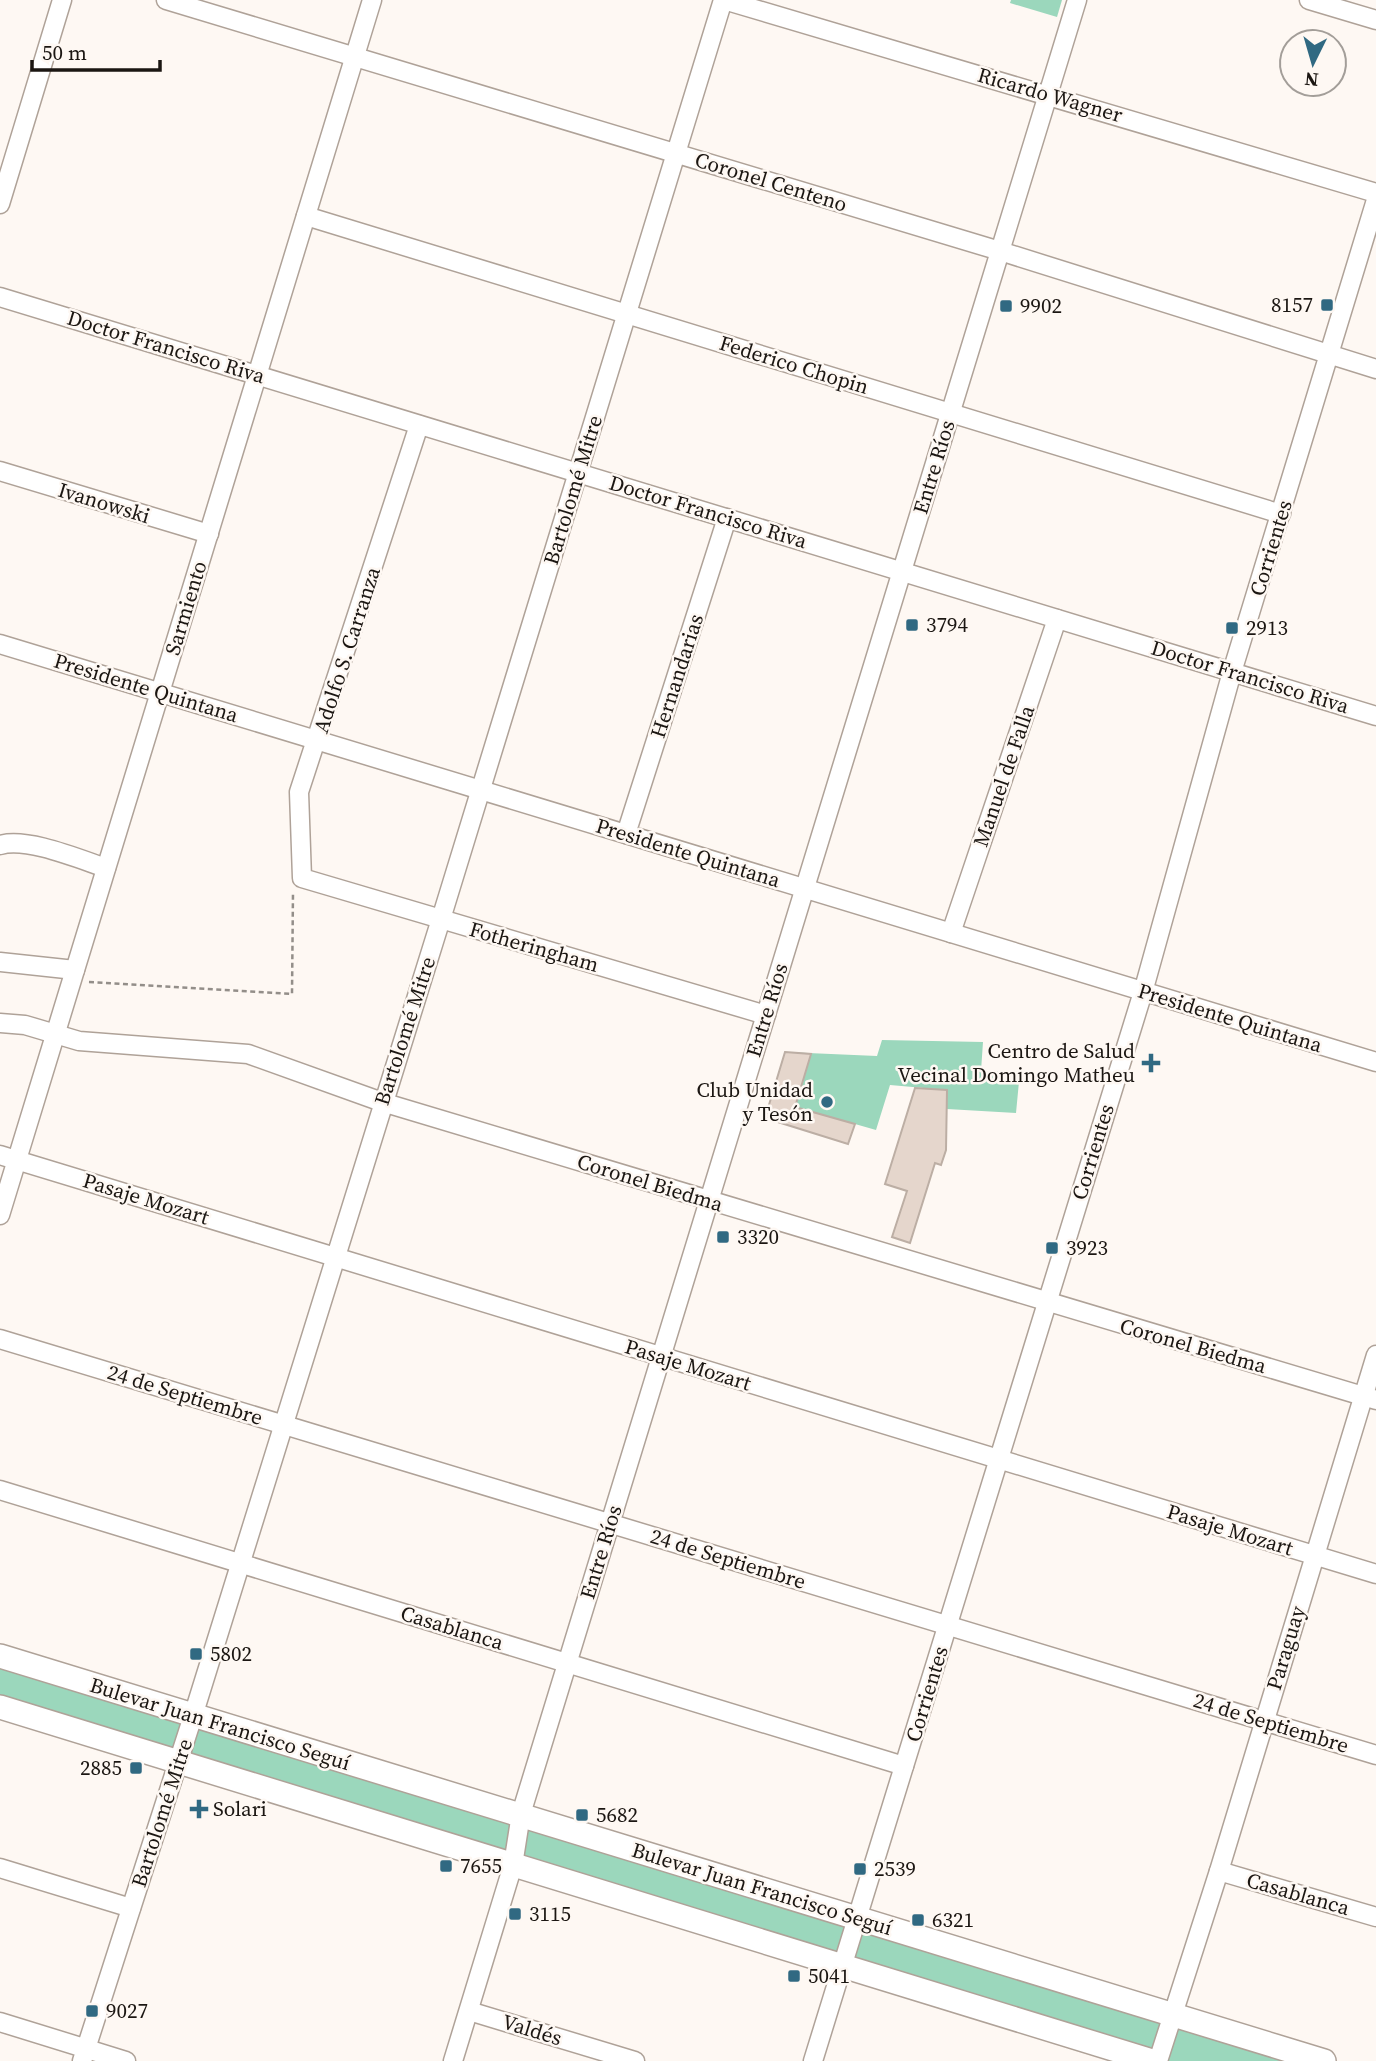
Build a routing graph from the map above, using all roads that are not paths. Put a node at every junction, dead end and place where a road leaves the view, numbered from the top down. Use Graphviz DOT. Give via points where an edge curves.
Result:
graph roads {
  1 [pos="62,0"];
  2 [pos="166,0"];
  3 [pos="372,0"];
  4 [pos="723,0"];
  5 [pos="1077,0"];
  6 [pos="1309,0"];
  7 [pos="1376,20"];
  8 [pos="355,57"];
  9 [pos="1048,94"];
  10 [pos="677,154"];
  11 [pos="1376,193"];
  12 [pos="1376,200"];
  13 [pos="0,204"];
  14 [pos="306,216"];
  15 [pos="1000,251"];
  16 [pos="0,297"];
  17 [pos="627,314"];
  18 [pos="1330,355"];
  19 [pos="1376,369"];
  20 [pos="257,375"];
  21 [pos="950,413"];
  22 [pos="419,425"];
  23 [pos="0,471"];
  24 [pos="578,473"];
  25 [pos="1281,514"];
  26 [pos="727,518"];
  27 [pos="209,534"];
  28 [pos="902,571"];
  29 [pos="1057,619"];
  30 [pos="0,644"];
  31 [pos="1232,672"];
  32 [pos="160,692"];
  33 [pos="1376,716"];
  34 [pos="318,740"];
  35 [pos="480,790"];
  36 [pos="626,834"];
  37 [pos="0,845"];
  38 [pos="106,868"];
  39 [pos="302,877"];
  40 [pos="804,889"];
  41 [pos="441,919"];
  42 [pos="951,933"];
  43 [pos="0,962"];
  44 [pos="73,975"];
  45 [pos="1143,992"];
  46 [pos="766,1015"];
  47 [pos="0,1023"];
  48 [pos="56,1033"];
  49 [pos="1376,1062"];
  50 [pos="382,1102"];
  51 [pos="8,1158"];
  52 [pos="708,1200"];
  53 [pos="0,1215"];
  54 [pos="335,1257"];
  55 [pos="1047,1303"];
  56 [pos="0,1339"];
  57 [pos="1376,1355"];
  58 [pos="661,1356"];
  59 [pos="1370,1398"];
  60 [pos="283,1425"];
  61 [pos="999,1459"];
  62 [pos="0,1490"];
  63 [pos="610,1524"];
  64 [pos="1314,1556"];
  65 [pos="240,1563"];
  66 [pos="1376,1574"];
  67 [pos="948,1626"];
  68 [pos="0,1656"];
  69 [pos="567,1663"];
  70 [pos="0,1707"];
  71 [pos="193,1716"];
  72 [pos="1264,1721"];
  73 [pos="1376,1755"];
  74 [pos="178,1762"];
  75 [pos="904,1766"];
  76 [pos="521,1814"];
  77 [pos="513,1865"];
  78 [pos="0,1868"];
  79 [pos="1219,1871"];
  80 [pos="131,1908"];
  81 [pos="1376,1917"];
  82 [pos="857,1918"];
  83 [pos="843,1966"];
  84 [pos="469,2011"];
  85 [pos="1171,2014"];
  86 [pos="0,2022"];
  87 [pos="84,2055"];
  88 [pos="126,2061"];
  89 [pos="453,2061"];
  90 [pos="635,2061"];
  91 [pos="813,2061"];
  92 [pos="1152,2061"];
  93 [pos="1158,2061"];
  94 [pos="1324,2061"];
  1 -- 13 [label="street"];
  2 -- 8 [label="street, Coronel Centeno"];
  3 -- 8 [label="street, Sarmiento"];
  4 -- 9 [label="street, Ricardo Wagner"];
  4 -- 10 [label="street, Bartolomé Mitre"];
  5 -- 9 [label="street, Entre Ríos"];
  6 -- 7 [label="street"];
  8 -- 10 [label="street, Coronel Centeno"];
  8 -- 14 [label="street, Sarmiento"];
  9 -- 11 [label="street, Ricardo Wagner"];
  9 -- 15 [label="street, Entre Ríos"];
  10 -- 15 [label="street, Coronel Centeno"];
  10 -- 17 [label="street, Bartolomé Mitre"];
  12 -- 18 [label="street, Corrientes"];
  14 -- 17 [label="street, Federico Chopin"];
  14 -- 20 [label="street, Sarmiento"];
  15 -- 18 [label="street, Coronel Centeno"];
  15 -- 21 [label="street, Entre Ríos"];
  16 -- 20 [label="street, Doctor Francisco Riva"];
  17 -- 21 [label="street, Federico Chopin"];
  17 -- 24 [label="street, Bartolomé Mitre"];
  18 -- 19 [label="street, Coronel Centeno"];
  18 -- 25 [label="street, Corrientes"];
  20 -- 22 [label="street, Doctor Francisco Riva"];
  20 -- 27 [label="street, Sarmiento"];
  21 -- 25 [label="street, Federico Chopin"];
  21 -- 28 [label="street, Entre Ríos"];
  22 -- 24 [label="street, Doctor Francisco Riva"];
  22 -- 34 [label="street, Adolfo S. Carranza"];
  23 -- 27 [label="street, Ivanowski"];
  24 -- 26 [label="street, Doctor Francisco Riva"];
  24 -- 35 [label="street, Bartolomé Mitre"];
  25 -- 31 [label="street, Corrientes"];
  26 -- 28 [label="street, Doctor Francisco Riva"];
  26 -- 36 [label="street, Hernandarias"];
  27 -- 32 [label="street, Sarmiento"];
  28 -- 29 [label="street, Doctor Francisco Riva"];
  28 -- 40 [label="street, Entre Ríos"];
  29 -- 31 [label="street, Doctor Francisco Riva"];
  29 -- 42 [label="street, Manuel de Falla"];
  30 -- 32 [label="street, Presidente Quintana"];
  31 -- 33 [label="street, Doctor Francisco Riva"];
  31 -- 45 [label="street, Corrientes"];
  32 -- 34 [label="street, Presidente Quintana"];
  32 -- 38 [label="street, Sarmiento"];
  34 -- 35 [label="street, Presidente Quintana"];
  34 -- 39 [label="street, Adolfo S. Carranza" via="299,792"];
  35 -- 36 [label="street, Presidente Quintana"];
  35 -- 41 [label="street, Bartolomé Mitre"];
  36 -- 40 [label="street, Presidente Quintana"];
  37 -- 38 [label="street" via="9,842 55,851"];
  38 -- 44 [label="street, Sarmiento"];
  39 -- 41 [label="street, Fotheringham"];
  40 -- 42 [label="street, Presidente Quintana"];
  40 -- 46 [label="street, Entre Ríos"];
  41 -- 46 [label="street, Fotheringham"];
  41 -- 50 [label="street, Bartolomé Mitre"];
  42 -- 45 [label="street, Presidente Quintana"];
  43 -- 44 [label="street"];
  44 -- 48 [label="street, Sarmiento"];
  45 -- 49 [label="street, Presidente Quintana"];
  45 -- 55 [label="street, Corrientes"];
  46 -- 52 [label="street, Entre Ríos"];
  47 -- 48 [label="street, Coronel Biedma"];
  48 -- 50 [label="street, Coronel Biedma" via="79,1041 248,1054"];
  48 -- 51 [label="street, Sarmiento"];
  50 -- 52 [label="street, Coronel Biedma"];
  50 -- 54 [label="street, Bartolomé Mitre"];
  51 -- 53 [label="street, Sarmiento"];
  51 -- 54 [label="street, Pasaje Mozart"];
  52 -- 55 [label="street, Coronel Biedma"];
  52 -- 58 [label="street, Entre Ríos"];
  54 -- 58 [label="street, Pasaje Mozart"];
  54 -- 60 [label="street, Bartolomé Mitre"];
  55 -- 59 [label="street, Coronel Biedma"];
  55 -- 61 [label="street, Corrientes"];
  56 -- 60 [label="street, 24 de Septiembre"];
  57 -- 59 [label="street, Paraguay"];
  58 -- 61 [label="street, Pasaje Mozart"];
  58 -- 63 [label="street, Entre Ríos"];
  59 -- 64 [label="street, Paraguay"];
  60 -- 63 [label="street, 24 de Septiembre"];
  60 -- 65 [label="street, Bartolomé Mitre"];
  61 -- 64 [label="street, Pasaje Mozart"];
  61 -- 67 [label="street, Corrientes"];
  62 -- 65 [label="street, Casablanca"];
  63 -- 67 [label="street, 24 de Septiembre"];
  63 -- 69 [label="street, Entre Ríos"];
  64 -- 66 [label="street, Pasaje Mozart"];
  64 -- 72 [label="street, Paraguay"];
  65 -- 69 [label="street, Casablanca"];
  65 -- 71 [label="street, Bartolomé Mitre"];
  67 -- 72 [label="street, 24 de Septiembre"];
  67 -- 75 [label="street, Corrientes"];
  68 -- 71 [label="main road, Bulevar Juan Francisco Seguí"];
  69 -- 75 [label="street, Casablanca"];
  69 -- 76 [label="street, Entre Ríos"];
  70 -- 74 [label="main road"];
  71 -- 74 [label="street, Bartolomé Mitre"];
  71 -- 76 [label="main road, Bulevar Juan Francisco Seguí"];
  72 -- 73 [label="street, 24 de Septiembre"];
  72 -- 79 [label="street, Paraguay"];
  74 -- 77 [label="main road"];
  74 -- 80 [label="street, Bartolomé Mitre"];
  75 -- 82 [label="street, Corrientes"];
  76 -- 77 [label="street, Entre Ríos"];
  76 -- 82 [label="main road, Bulevar Juan Francisco Seguí"];
  77 -- 83 [label="main road"];
  77 -- 84 [label="street, Entre Ríos"];
  78 -- 80 [label="street"];
  79 -- 81 [label="street, Casablanca"];
  79 -- 85 [label="street, Paraguay"];
  80 -- 87 [label="street, Bartolomé Mitre"];
  82 -- 83 [label="street, Corrientes"];
  82 -- 85 [label="main road, Bulevar Juan Francisco Seguí"];
  83 -- 91 [label="street, Corrientes"];
  83 -- 92 [label="main road"];
  84 -- 89 [label="street, Entre Ríos"];
  84 -- 90 [label="street, Valdés"];
  85 -- 93 [label="street, Paraguay"];
  85 -- 94 [label="main road, Bulevar Juan Francisco Seguí"];
  86 -- 87 [label="street"];
  87 -- 88 [label="street"];
}
